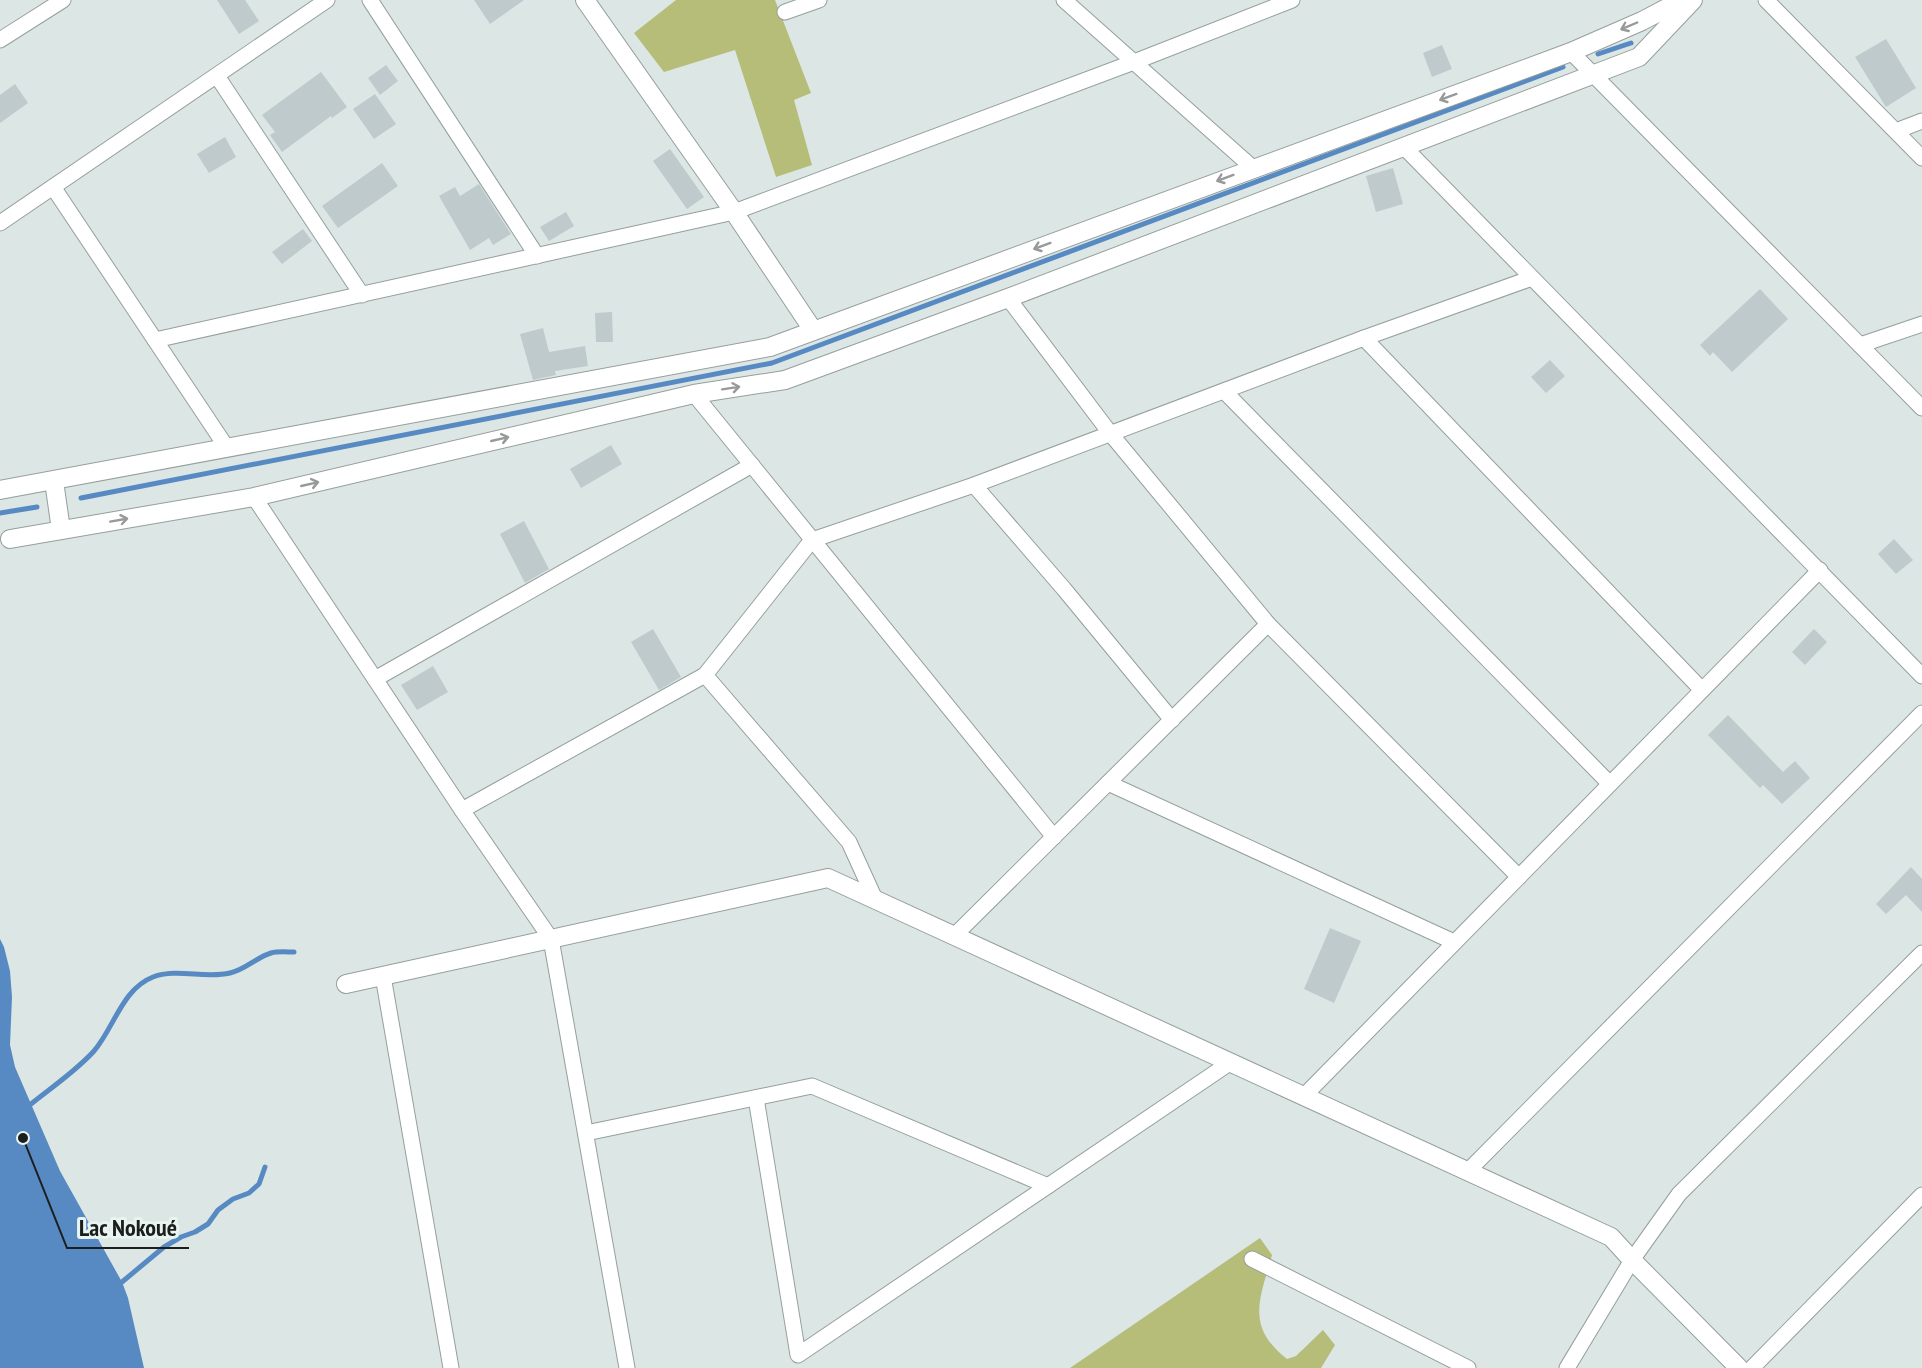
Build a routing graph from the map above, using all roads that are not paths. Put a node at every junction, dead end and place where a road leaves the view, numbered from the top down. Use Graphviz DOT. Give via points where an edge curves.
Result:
graph roads {
  1 [pos="63,0"];
  2 [pos="327,0"];
  3 [pos="370,0"];
  4 [pos="585,0"];
  5 [pos="819,0"];
  6 [pos="1064,0"];
  7 [pos="1292,0"];
  8 [pos="1682,0"];
  9 [pos="1693,0"];
  10 [pos="1766,0"];
  11 [pos="1270,3"];
  12 [pos="785,12"];
  13 [pos="0,40"];
  14 [pos="1571,52"];
  15 [pos="1134,62"];
  16 [pos="1594,74"];
  17 [pos="217,76"];
  18 [pos="1922,121"];
  19 [pos="1896,131"];
  20 [pos="1404,147"];
  21 [pos="1922,158"];
  22 [pos="1253,168"];
  23 [pos="53,188"];
  24 [pos="734,212"];
  25 [pos="0,224"];
  26 [pos="537,256"];
  27 [pos="1532,278"];
  28 [pos="362,295"];
  29 [pos="1008,298"];
  30 [pos="1922,324"];
  31 [pos="813,330"];
  32 [pos="1365,338"];
  33 [pos="155,340"];
  34 [pos="1860,345"];
  35 [pos="1224,391"];
  36 [pos="694,394"];
  37 [pos="1922,408"];
  38 [pos="1110,433"];
  39 [pos="228,448"];
  40 [pos="752,465"];
  41 [pos="54,481"];
  42 [pos="974,485"];
  43 [pos="0,490"];
  44 [pos="254,497"];
  45 [pos="61,530"];
  46 [pos="10,539"];
  47 [pos="812,540"];
  48 [pos="1820,570"];
  49 [pos="1268,624"];
  50 [pos="705,675"];
  51 [pos="1922,676"];
  52 [pos="375,679"];
  53 [pos="1702,690"];
  54 [pos="1922,713"];
  55 [pos="1172,720"];
  56 [pos="1108,783"];
  57 [pos="1610,784"];
  58 [pos="462,810"];
  59 [pos="1054,837"];
  60 [pos="1519,877"];
  61 [pos="875,899"];
  62 [pos="955,935"];
  63 [pos="551,939"];
  64 [pos="1454,942"];
  65 [pos="1922,952"];
  66 [pos="383,976"];
  67 [pos="346,984"];
  68 [pos="1231,1062"];
  69 [pos="1304,1096"];
  70 [pos="756,1098"];
  71 [pos="586,1133"];
  72 [pos="1468,1171"];
  73 [pos="1048,1186"];
  74 [pos="1922,1195"];
  75 [pos="1252,1259"];
  76 [pos="1632,1260"];
  77 [pos="452,1368"];
  78 [pos="627,1368"];
  79 [pos="1468,1368"];
  80 [pos="1567,1368"];
  81 [pos="1739,1368"];
  82 [pos="1752,1368"];
  1 -- 13 [label="street"];
  2 -- 17 [label="street"];
  3 -- 26 [label="street"];
  4 -- 24 [label="street"];
  5 -- 12 [label="street"];
  6 -- 15 [label="street"];
  7 -- 11 [label="street"];
  8 -- 14 [label="street, one-way"];
  9 -- 16 [label="street" via="1639,57"];
  10 -- 19 [label="street"];
  11 -- 15 [label="street"];
  14 -- 16 [label="street"];
  14 -- 22 [label="street, one-way"];
  15 -- 22 [label="street"];
  15 -- 24 [label="street"];
  16 -- 20 [label="street"];
  16 -- 34 [label="street"];
  17 -- 23 [label="street"];
  17 -- 28 [label="street"];
  18 -- 19 [label="street"];
  19 -- 21 [label="street"];
  20 -- 27 [label="street"];
  20 -- 29 [label="street"];
  22 -- 31 [label="street, one-way"];
  23 -- 25 [label="street"];
  23 -- 33 [label="street"];
  24 -- 26 [label="street"];
  24 -- 31 [label="street"];
  26 -- 28 [label="street"];
  27 -- 32 [label="street"];
  27 -- 48 [label="street"];
  28 -- 33 [label="street"];
  36 -- 29 [label="street, one-way" via="785,380"];
  29 -- 38 [label="street"];
  30 -- 34 [label="street"];
  31 -- 39 [label="street" via="770,347"];
  32 -- 35 [label="street"];
  32 -- 53 [label="street"];
  33 -- 39 [label="street"];
  34 -- 37 [label="street"];
  35 -- 38 [label="street"];
  35 -- 57 [label="street"];
  36 -- 40 [label="street"];
  44 -- 36 [label="street, one-way"];
  38 -- 42 [label="street"];
  38 -- 49 [label="street"];
  39 -- 41 [label="street"];
  40 -- 47 [label="street"];
  40 -- 52 [label="street"];
  41 -- 43 [label="street"];
  41 -- 45 [label="street"];
  42 -- 47 [label="street"];
  42 -- 55 [label="street"];
  45 -- 44 [label="street, one-way"];
  44 -- 52 [label="street"];
  45 -- 46 [label="street"];
  47 -- 50 [label="street"];
  47 -- 59 [label="street"];
  48 -- 51 [label="street"];
  48 -- 53 [label="street"];
  49 -- 55 [label="street"];
  49 -- 60 [label="street"];
  50 -- 58 [label="street"];
  50 -- 61 [label="street" via="849,842"];
  52 -- 58 [label="street"];
  53 -- 57 [label="street"];
  54 -- 72 [label="street"];
  55 -- 56 [label="street"];
  56 -- 59 [label="street"];
  56 -- 64 [label="street"];
  57 -- 60 [label="street"];
  58 -- 63 [label="street"];
  59 -- 62 [label="street"];
  60 -- 64 [label="street"];
  61 -- 62 [label="street"];
  61 -- 63 [label="street" via="828,878"];
  62 -- 68 [label="street"];
  63 -- 66 [label="street"];
  63 -- 71 [label="street"];
  64 -- 69 [label="street"];
  65 -- 76 [label="street" via="1678,1194"];
  66 -- 67 [label="street"];
  66 -- 77 [label="street"];
  68 -- 69 [label="street"];
  68 -- 73 [label="street"];
  69 -- 72 [label="street"];
  70 -- 71 [label="street"];
  70 -- 73 [label="street" via="812,1086"];
  70 -- 73 [label="street" via="798,1355"];
  71 -- 78 [label="street"];
  72 -- 76 [label="street" via="1611,1237"];
  74 -- 82 [label="street"];
  75 -- 79 [label="street"];
  76 -- 80 [label="street"];
  76 -- 81 [label="street"];
}
